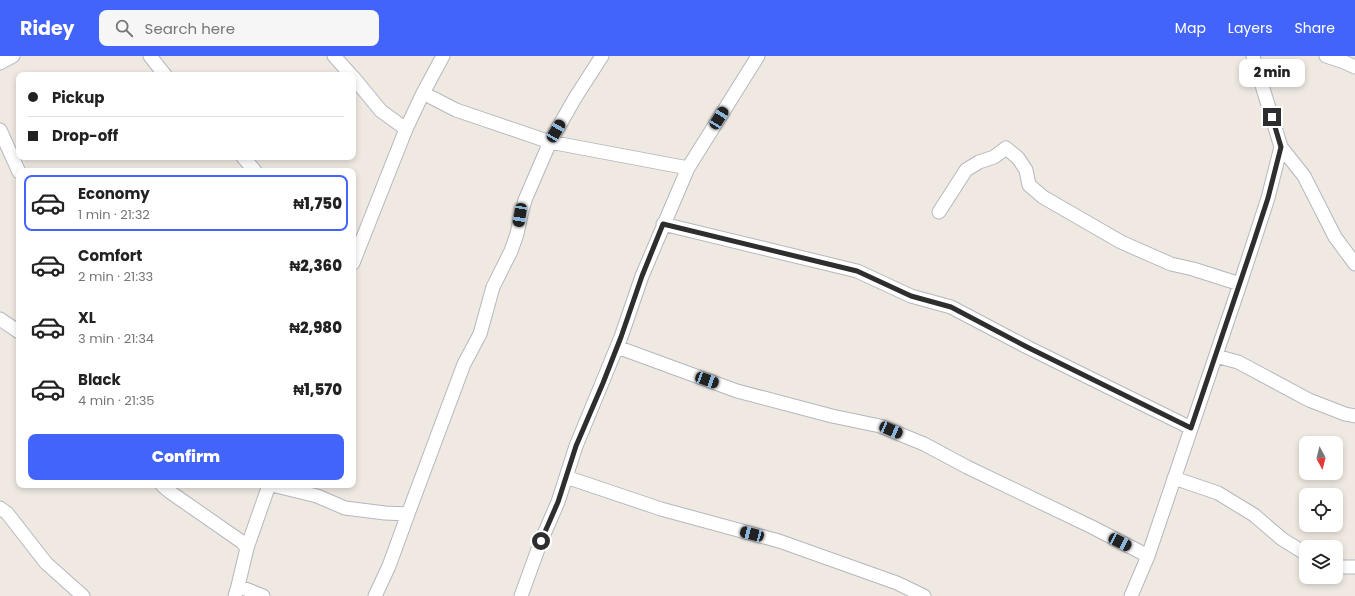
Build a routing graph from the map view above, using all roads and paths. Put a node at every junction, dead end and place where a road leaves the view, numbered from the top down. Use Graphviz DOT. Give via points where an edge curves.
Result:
graph roads {
  1 [pos="150,56"];
  2 [pos="334,56"];
  3 [pos="443,56"];
  4 [pos="602,56"];
  5 [pos="758,56"];
  6 [pos="1253,56"];
  7 [pos="1326,56"];
  8 [pos="1355,67"];
  9 [pos="163,72"];
  10 [pos="348,72"];
  11 [pos="356,81"];
  12 [pos="423,93"];
  13 [pos="406,129"];
  14 [pos="0,130"];
  15 [pos="550,142"];
  16 [pos="1281,147"];
  17 [pos="246,160"];
  18 [pos="17,168"];
  19 [pos="252,168"];
  20 [pos="688,168"];
  21 [pos="939,212"];
  22 [pos="663,224"];
  23 [pos="356,255"];
  24 [pos="1355,264"];
  25 [pos="1240,284"];
  26 [pos="0,319"];
  27 [pos="16,330"];
  28 [pos="617,347"];
  29 [pos="1216,356"];
  30 [pos="1355,416"];
  31 [pos="1191,428"];
  32 [pos="566,477"];
  33 [pos="1174,478"];
  34 [pos="165,488"];
  35 [pos="268,488"];
  36 [pos="284,488"];
  37 [pos="0,508"];
  38 [pos="408,514"];
  39 [pos="247,548"];
  40 [pos="1299,550"];
  41 [pos="1148,556"];
  42 [pos="1343,567"];
  43 [pos="1355,567"];
  44 [pos="236,591"];
  45 [pos="83,596"];
  46 [pos="263,596"];
  47 [pos="375,596"];
  48 [pos="521,596"];
  49 [pos="924,596"];
  50 [pos="1131,596"];
  1 -- 9 [label="street"];
  2 -- 10 [label="street"];
  3 -- 12 [label="street"];
  4 -- 15 [label="street"];
  5 -- 20 [label="street"];
  6 -- 16 [label="street"];
  7 -- 8 [label="street"];
  11 -- 13 [label="street" via="381,111"];
  12 -- 13 [label="street"];
  12 -- 15 [label="street" via="456,110"];
  13 -- 23 [label="street"];
  14 -- 18 [label="street"];
  15 -- 20 [label="street"];
  15 -- 38 [label="street" via="525,200 512,251 493,287 480,334 464,364"];
  16 -- 24 [label="street" via="1304,176 1335,238"];
  16 -- 25 [label="street" via="1268,198"];
  17 -- 19 [label="street"];
  20 -- 22 [label="street"];
  21 -- 25 [label="street" via="966,170 994,157 1006,148 1018,158 1026,170 1029,185 1043,197 1121,242 1170,264"];
  22 -- 28 [label="street"];
  22 -- 31 [label="street" via="857,271 911,296 951,307"];
  25 -- 29 [label="street"];
  26 -- 27 [label="street"];
  28 -- 32 [label="street" via="576,446"];
  28 -- 41 [label="street" via="737,391 880,426 924,444"];
  29 -- 30 [label="street" via="1238,362 1309,400"];
  29 -- 31 [label="street"];
  31 -- 33 [label="street"];
  32 -- 48 [label="street"];
  32 -- 49 [label="street" via="662,509 779,541 897,583"];
  33 -- 40 [label="street" via="1218,494 1254,515"];
  33 -- 41 [label="street"];
  34 -- 39 [label="street"];
  35 -- 39 [label="street"];
  36 -- 38 [label="street" via="317,496 346,508"];
  37 -- 45 [label="street" via="7,513 46,563"];
  38 -- 47 [label="street" via="390,566"];
  39 -- 44 [label="street"];
  41 -- 50 [label="street"];
  42 -- 43 [label="street"];
  44 -- 46 [label="street"];
}
